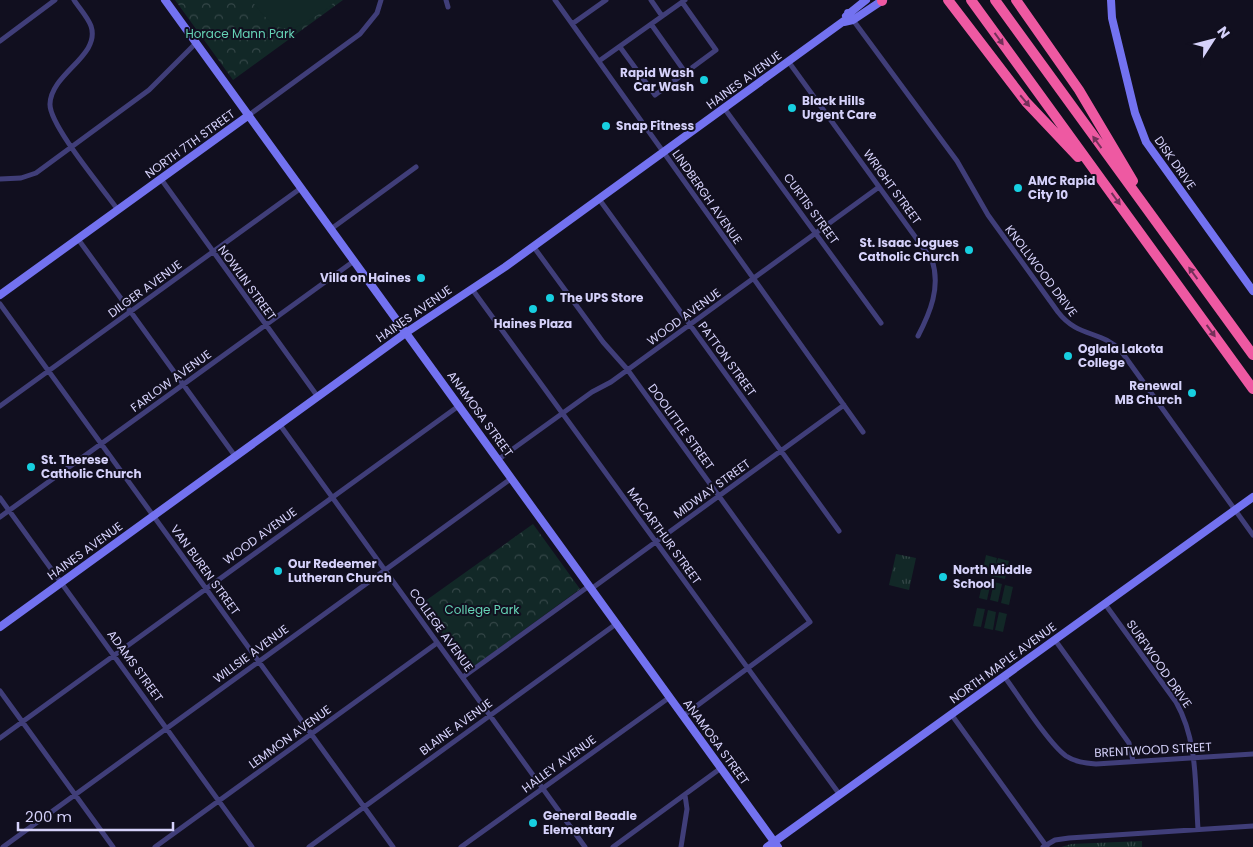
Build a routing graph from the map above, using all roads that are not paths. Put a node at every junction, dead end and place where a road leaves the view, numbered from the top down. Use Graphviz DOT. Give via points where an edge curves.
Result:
graph roads {
  1 [pos="55,0"];
  2 [pos="74,0"];
  3 [pos="165,0"];
  4 [pos="381,0"];
  5 [pos="446,0"];
  6 [pos="555,0"];
  7 [pos="606,0"];
  8 [pos="651,0"];
  9 [pos="866,0"];
  10 [pos="880,0"];
  11 [pos="950,0"];
  12 [pos="971,0"];
  13 [pos="995,0"];
  14 [pos="1016,0"];
  15 [pos="1111,0"];
  16 [pos="683,1"];
  17 [pos="448,7"];
  18 [pos="662,16"];
  19 [pos="851,17"];
  20 [pos="572,24"];
  21 [pos="651,24"];
  22 [pos="0,41"];
  23 [pos="196,43"];
  24 [pos="620,46"];
  25 [pos="599,61"];
  26 [pos="788,61"];
  27 [pos="685,72"];
  28 [pos="724,108"];
  29 [pos="248,115"];
  30 [pos="72,146"];
  31 [pos="663,152"];
  32 [pos="416,167"];
  33 [pos="0,179"];
  34 [pos="161,179"];
  35 [pos="1102,180"];
  36 [pos="301,188"];
  37 [pos="879,188"];
  38 [pos="598,199"];
  39 [pos="118,210"];
  40 [pos="331,229"];
  41 [pos="817,233"];
  42 [pos="1167,237"];
  43 [pos="78,240"];
  44 [pos="533,246"];
  45 [pos="212,252"];
  46 [pos="354,260"];
  47 [pos="753,279"];
  48 [pos="472,289"];
  49 [pos="1253,291"];
  50 [pos="0,295"];
  51 [pos="0,304"];
  52 [pos="130,312"];
  53 [pos="881,323"];
  54 [pos="265,325"];
  55 [pos="690,325"];
  56 [pos="407,332"];
  57 [pos="918,336"];
  58 [pos="1253,355"];
  59 [pos="627,369"];
  60 [pos="48,371"];
  61 [pos="183,385"];
  62 [pos="1253,389"];
  63 [pos="318,397"];
  64 [pos="460,405"];
  65 [pos="844,405"];
  66 [pos="0,406"];
  67 [pos="562,413"];
  68 [pos="280,425"];
  69 [pos="863,432"];
  70 [pos="100,444"];
  71 [pos="782,450"];
  72 [pos="235,456"];
  73 [pos="498,459"];
  74 [pos="512,478"];
  75 [pos="332,496"];
  76 [pos="718,496"];
  77 [pos="1253,497"];
  78 [pos="0,498"];
  79 [pos="9,510"];
  80 [pos="1235,510"];
  81 [pos="153,516"];
  82 [pos="0,517"];
  83 [pos="840,531"];
  84 [pos="1253,535"];
  85 [pos="656,542"];
  86 [pos="385,570"];
  87 [pos="62,582"];
  88 [pos="590,587"];
  89 [pos="206,589"];
  90 [pos="1105,604"];
  91 [pos="616,624"];
  92 [pos="0,627"];
  93 [pos="1055,640"];
  94 [pos="437,643"];
  95 [pos="114,655"];
  96 [pos="259,661"];
  97 [pos="748,669"];
  98 [pos="1004,676"];
  99 [pos="463,677"];
  100 [pos="0,691"];
  101 [pos="670,697"];
  102 [pos="951,714"];
  103 [pos="490,715"];
  104 [pos="683,716"];
  105 [pos="22,722"];
  106 [pos="167,728"];
  107 [pos="311,734"];
  108 [pos="0,738"];
  109 [pos="1253,754"];
  110 [pos="1194,758"];
  111 [pos="1133,761"];
  112 [pos="722,768"];
  113 [pos="543,788"];
  114 [pos="75,795"];
  115 [pos="685,795"];
  116 [pos="840,795"];
  117 [pos="219,801"];
  118 [pos="364,806"];
  119 [pos="1253,826"];
  120 [pos="1198,829"];
  121 [pos="776,844"];
  122 [pos="1046,846"];
  123 [pos="3,847"];
  124 [pos="113,847"];
  125 [pos="155,847"];
  126 [pos="252,847"];
  127 [pos="309,847"];
  128 [pos="393,847"];
  129 [pos="461,847"];
  130 [pos="585,847"];
  131 [pos="613,847"];
  132 [pos="681,847"];
  133 [pos="766,847"];
  1 -- 22 [label="street"];
  2 -- 30 [label="street" via="91,26 92,41 55,86 50,104 54,120"];
  3 -- 23 [label="main road, ANAMOSA STREET"];
  4 -- 29 [label="street, NORTH 7TH STREET" via="377,13 360,34"];
  5 -- 17 [label="street"];
  6 -- 20 [label="street, LINDBERGH AVENUE"];
  7 -- 20 [label="street"];
  8 -- 18 [label="street"];
  9 -- 19 [label="main road"];
  10 -- 19 [label="main road"];
  11 -- 35 [label="highway, one-way" via="1026,102 1089,171"];
  12 -- 35 [label="highway, one-way"];
  42 -- 13 [label="highway, one-way"];
  14 -- 42 [label="highway" via="1079,90"];
  15 -- 49 [label="main road, DISK DRIVE" via="1114,26 1142,134"];
  16 -- 18 [label="street"];
  16 -- 27 [label="street" via="716,50"];
  18 -- 21 [label="street"];
  19 -- 26 [label="main road, HAINES AVENUE"];
  19 -- 80 [label="street, KNOLLWOOD DRIVE" via="957,161 988,215 1058,312 1071,327 1106,339 1121,351"];
  20 -- 25 [label="street, LINDBERGH AVENUE"];
  21 -- 24 [label="street"];
  21 -- 27 [label="street"];
  23 -- 29 [label="main road, ANAMOSA STREET"];
  23 -- 30 [label="street" via="149,90"];
  24 -- 25 [label="street"];
  24 -- 27 [label="street" via="655,95"];
  25 -- 31 [label="street, LINDBERGH AVENUE"];
  26 -- 28 [label="main road, HAINES AVENUE"];
  26 -- 37 [label="street, WRIGHT STREET"];
  28 -- 31 [label="main road, HAINES AVENUE"];
  28 -- 41 [label="street, CURTIS STREET"];
  29 -- 34 [label="main road, NORTH 7TH STREET"];
  29 -- 36 [label="main road, ANAMOSA STREET"];
  30 -- 33 [label="street" via="29,176"];
  30 -- 39 [label="street"];
  31 -- 38 [label="main road, HAINES AVENUE"];
  31 -- 47 [label="street, LINDBERGH AVENUE"];
  32 -- 40 [label="street"];
  34 -- 39 [label="main road, NORTH 7TH STREET"];
  34 -- 45 [label="street, NOWLIN STREET"];
  35 -- 62 [label="highway, one-way"];
  36 -- 40 [label="main road, ANAMOSA STREET"];
  36 -- 45 [label="street, DILGER AVENUE"];
  37 -- 41 [label="street, WOOD AVENUE"];
  37 -- 57 [label="street, WRIGHT STREET" via="928,253 934,267 934,298"];
  38 -- 44 [label="main road, HAINES AVENUE"];
  38 -- 55 [label="street, PATTON STREET"];
  39 -- 43 [label="main road, NORTH 7TH STREET"];
  40 -- 46 [label="main road, ANAMOSA STREET"];
  41 -- 47 [label="street, WOOD AVENUE"];
  41 -- 53 [label="street, CURTIS STREET"];
  58 -- 42 [label="highway, one-way"];
  43 -- 50 [label="main road, NORTH 7TH STREET"];
  43 -- 52 [label="street"];
  44 -- 48 [label="main road, HAINES AVENUE"];
  44 -- 59 [label="street, DOOLITTLE STREET" via="603,342"];
  45 -- 52 [label="street, DILGER AVENUE"];
  45 -- 54 [label="street, NOWLIN STREET"];
  46 -- 54 [label="street, FARLOW AVENUE"];
  46 -- 56 [label="main road, ANAMOSA STREET"];
  47 -- 55 [label="street, WOOD AVENUE"];
  47 -- 65 [label="street, LINDBERGH AVENUE"];
  48 -- 56 [label="main road, HAINES AVENUE"];
  48 -- 67 [label="street, MACARTHUR STREET"];
  51 -- 60 [label="street, VAN BUREN STREET"];
  52 -- 60 [label="street, DILGER AVENUE"];
  52 -- 61 [label="street"];
  54 -- 61 [label="street, FARLOW AVENUE"];
  54 -- 63 [label="street, NOWLIN STREET"];
  55 -- 59 [label="street, WOOD AVENUE"];
  55 -- 71 [label="street, PATTON STREET"];
  56 -- 63 [label="main road, HAINES AVENUE"];
  56 -- 64 [label="main road, ANAMOSA STREET"];
  59 -- 67 [label="street, WOOD AVENUE"];
  59 -- 76 [label="street, DOOLITTLE STREET"];
  60 -- 66 [label="street, DILGER AVENUE"];
  60 -- 70 [label="street, VAN BUREN STREET"];
  61 -- 70 [label="street, FARLOW AVENUE"];
  61 -- 72 [label="street"];
  63 -- 68 [label="main road, HAINES AVENUE"];
  64 -- 73 [label="main road, ANAMOSA STREET"];
  64 -- 75 [label="street, WOOD AVENUE"];
  65 -- 69 [label="street, LINDBERGH AVENUE"];
  65 -- 71 [label="street, MIDWAY STREET"];
  67 -- 73 [label="street, WOOD AVENUE"];
  67 -- 85 [label="street, MACARTHUR STREET"];
  68 -- 72 [label="main road, HAINES AVENUE"];
  68 -- 75 [label="street, COLLEGE AVENUE"];
  70 -- 79 [label="street, FARLOW AVENUE"];
  70 -- 81 [label="street, VAN BUREN STREET"];
  71 -- 76 [label="street, MIDWAY STREET"];
  71 -- 83 [label="street, PATTON STREET"];
  72 -- 81 [label="main road, HAINES AVENUE"];
  73 -- 74 [label="main road, ANAMOSA STREET"];
  74 -- 86 [label="street, WILLSIE AVENUE"];
  74 -- 88 [label="main road, ANAMOSA STREET"];
  75 -- 86 [label="street, COLLEGE AVENUE"];
  75 -- 89 [label="street, WOOD AVENUE"];
  76 -- 85 [label="street, MIDWAY STREET"];
  76 -- 97 [label="street, DOOLITTLE STREET" via="810,622"];
  77 -- 80 [label="main road, NORTH MAPLE AVENUE"];
  78 -- 79 [label="street, ADAMS STREET"];
  79 -- 82 [label="street, FARLOW AVENUE"];
  79 -- 87 [label="street, ADAMS STREET"];
  80 -- 84 [label="street, KNOLLWOOD DRIVE"];
  80 -- 90 [label="main road, NORTH MAPLE AVENUE"];
  81 -- 87 [label="main road, HAINES AVENUE"];
  81 -- 89 [label="street, VAN BUREN STREET"];
  85 -- 88 [label="street, MIDWAY STREET"];
  85 -- 97 [label="street, MACARTHUR STREET"];
  86 -- 94 [label="street, COLLEGE AVENUE"];
  86 -- 96 [label="street, WILLSIE AVENUE"];
  87 -- 92 [label="main road, HAINES AVENUE"];
  87 -- 95 [label="street, ADAMS STREET"];
  88 -- 91 [label="main road, ANAMOSA STREET"];
  88 -- 99 [label="street, MIDWAY STREET"];
  89 -- 95 [label="street, WOOD AVENUE"];
  89 -- 96 [label="street, VAN BUREN STREET"];
  90 -- 93 [label="main road, NORTH MAPLE AVENUE"];
  90 -- 110 [label="street, SURFWOOD DRIVE" via="1176,702 1189,729"];
  91 -- 101 [label="main road, ANAMOSA STREET"];
  91 -- 103 [label="street, BLAINE AVENUE"];
  93 -- 98 [label="main road, NORTH MAPLE AVENUE"];
  93 -- 111 [label="street" via="1129,743"];
  94 -- 99 [label="street, COLLEGE AVENUE"];
  94 -- 107 [label="street, LEMMON AVENUE"];
  95 -- 105 [label="street, WOOD AVENUE"];
  95 -- 106 [label="street, ADAMS STREET"];
  96 -- 106 [label="street, WILLSIE AVENUE"];
  96 -- 107 [label="street, VAN BUREN STREET"];
  97 -- 104 [label="street"];
  97 -- 116 [label="street, MACARTHUR STREET"];
  98 -- 102 [label="main road, NORTH MAPLE AVENUE"];
  98 -- 111 [label="street, BRENTWOOD STREET" via="1066,756 1096,764"];
  99 -- 103 [label="street, COLLEGE AVENUE"];
  100 -- 105 [label="street"];
  101 -- 104 [label="main road, ANAMOSA STREET"];
  101 -- 113 [label="street, HALLEY AVENUE"];
  102 -- 116 [label="main road, NORTH MAPLE AVENUE"];
  102 -- 122 [label="street"];
  103 -- 113 [label="street, COLLEGE AVENUE"];
  103 -- 118 [label="street, BLAINE AVENUE"];
  104 -- 112 [label="main road, ANAMOSA STREET"];
  105 -- 108 [label="street, WOOD AVENUE"];
  105 -- 114 [label="street"];
  106 -- 114 [label="street, WILLSIE AVENUE"];
  106 -- 117 [label="street, ADAMS STREET"];
  107 -- 117 [label="street, LEMMON AVENUE"];
  107 -- 118 [label="street, VAN BUREN STREET"];
  109 -- 110 [label="street, BRENTWOOD STREET"];
  110 -- 111 [label="street, BRENTWOOD STREET"];
  110 -- 120 [label="street, SURFWOOD DRIVE"];
  112 -- 115 [label="street"];
  112 -- 121 [label="main road, ANAMOSA STREET"];
  113 -- 129 [label="street, HALLEY AVENUE"];
  113 -- 130 [label="street, COLLEGE AVENUE"];
  114 -- 123 [label="street, WILLSIE AVENUE"];
  114 -- 124 [label="street"];
  115 -- 131 [label="street"];
  115 -- 132 [label="street" via="687,809"];
  116 -- 121 [label="main road, NORTH MAPLE AVENUE"];
  117 -- 125 [label="street, LEMMON AVENUE"];
  117 -- 126 [label="street, ADAMS STREET"];
  118 -- 127 [label="street, BLAINE AVENUE"];
  118 -- 128 [label="street, VAN BUREN STREET"];
  119 -- 120 [label="street"];
  120 -- 122 [label="street" via="1061,838"];
  121 -- 133 [label="main road, NORTH MAPLE AVENUE"];
}
